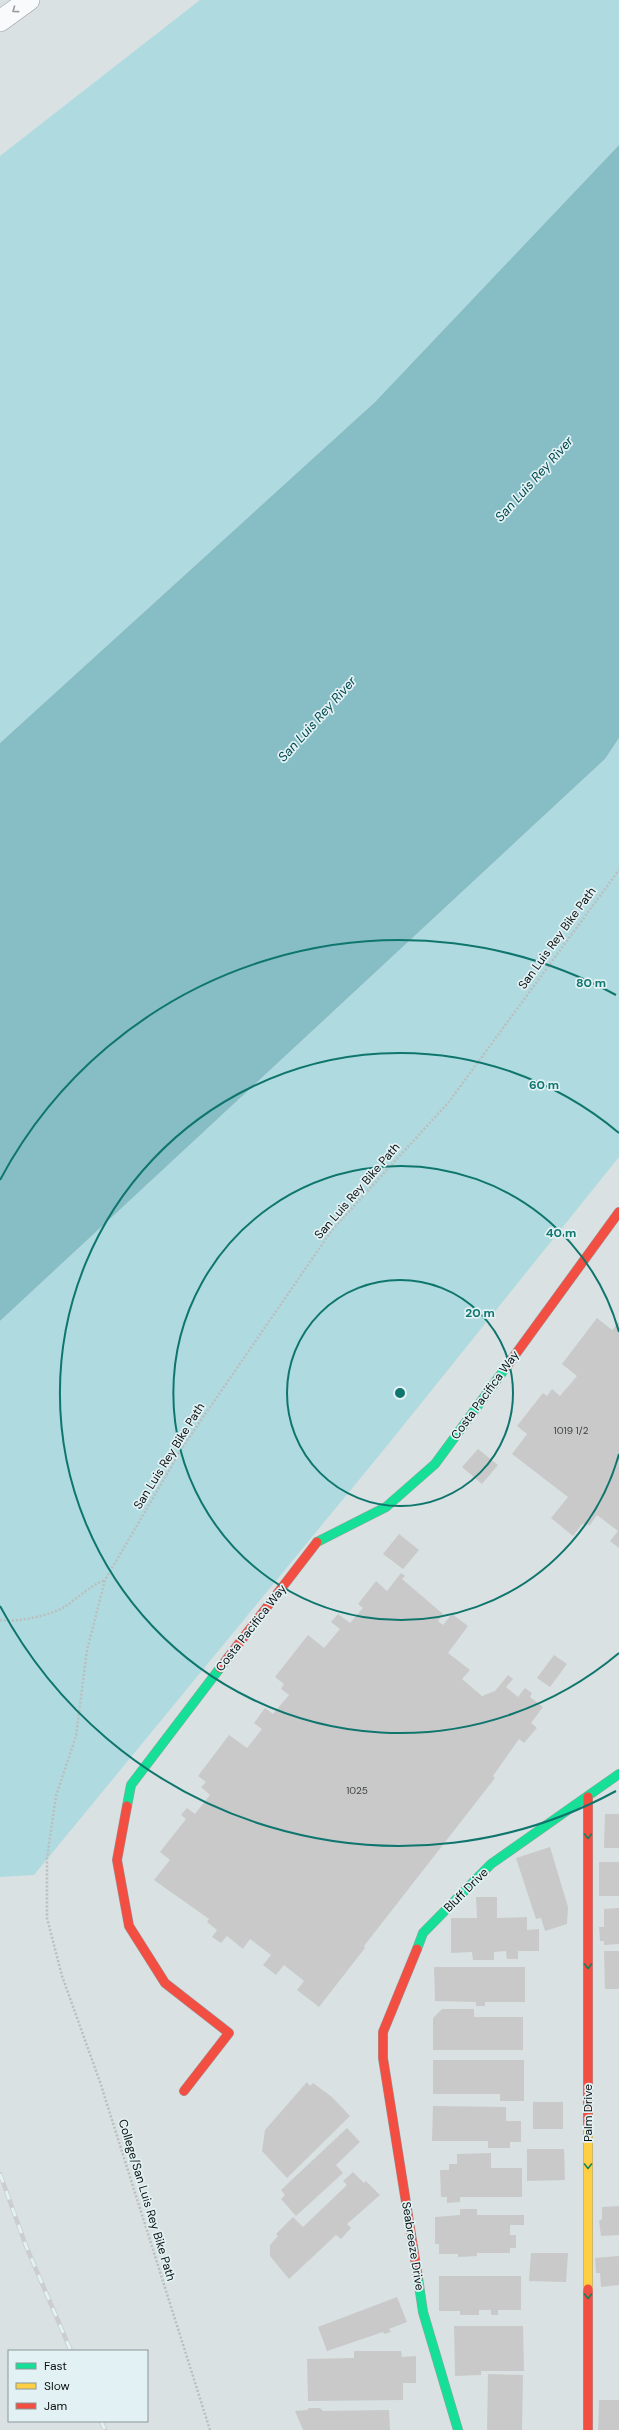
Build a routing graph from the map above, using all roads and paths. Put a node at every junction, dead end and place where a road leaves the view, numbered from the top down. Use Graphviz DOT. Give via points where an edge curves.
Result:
graph roads {
  1 [pos="29,0"];
  2 [pos="0,21"];
  3 [pos="619,870"];
  4 [pos="619,1212"];
  5 [pos="105,1580"];
  6 [pos="0,1620"];
  7 [pos="619,1774"];
  8 [pos="588,1797"];
  9 [pos="62,1976"];
  10 [pos="383,2058"];
  11 [pos="184,2091"];
  12 [pos="210,2430"];
  13 [pos="458,2430"];
  14 [pos="588,2430"];
  1 -- 2 [label="lane, one-way"];
  3 -- 5 [label="path, San Luis Rey Bike Path" via="448,1103 332,1230 184,1445"];
  4 -- 11 [label="street, Costa Pacifica Way" via="435,1464 386,1507 317,1542 130,1785 117,1860 129,1926 165,1983 229,2033"];
  5 -- 6 [label="path" via="87,1589 64,1607 26,1619"];
  5 -- 9 [label="path, San Luis Rey Bike Path" via="87,1650 76,1736 56,1796 47,1858 46,1918"];
  7 -- 8 [label="street, Bluff Drive"];
  8 -- 10 [label="street, Bluff Drive" via="492,1864 423,1933 383,2032"];
  8 -- 14 [label="street, Palm Drive, one-way"];
  9 -- 12 [label="path, College/San Luis Rey Bike Path" via="100,2082"];
  10 -- 13 [label="street, Seabreeze Drive" via="423,2312"];
}
